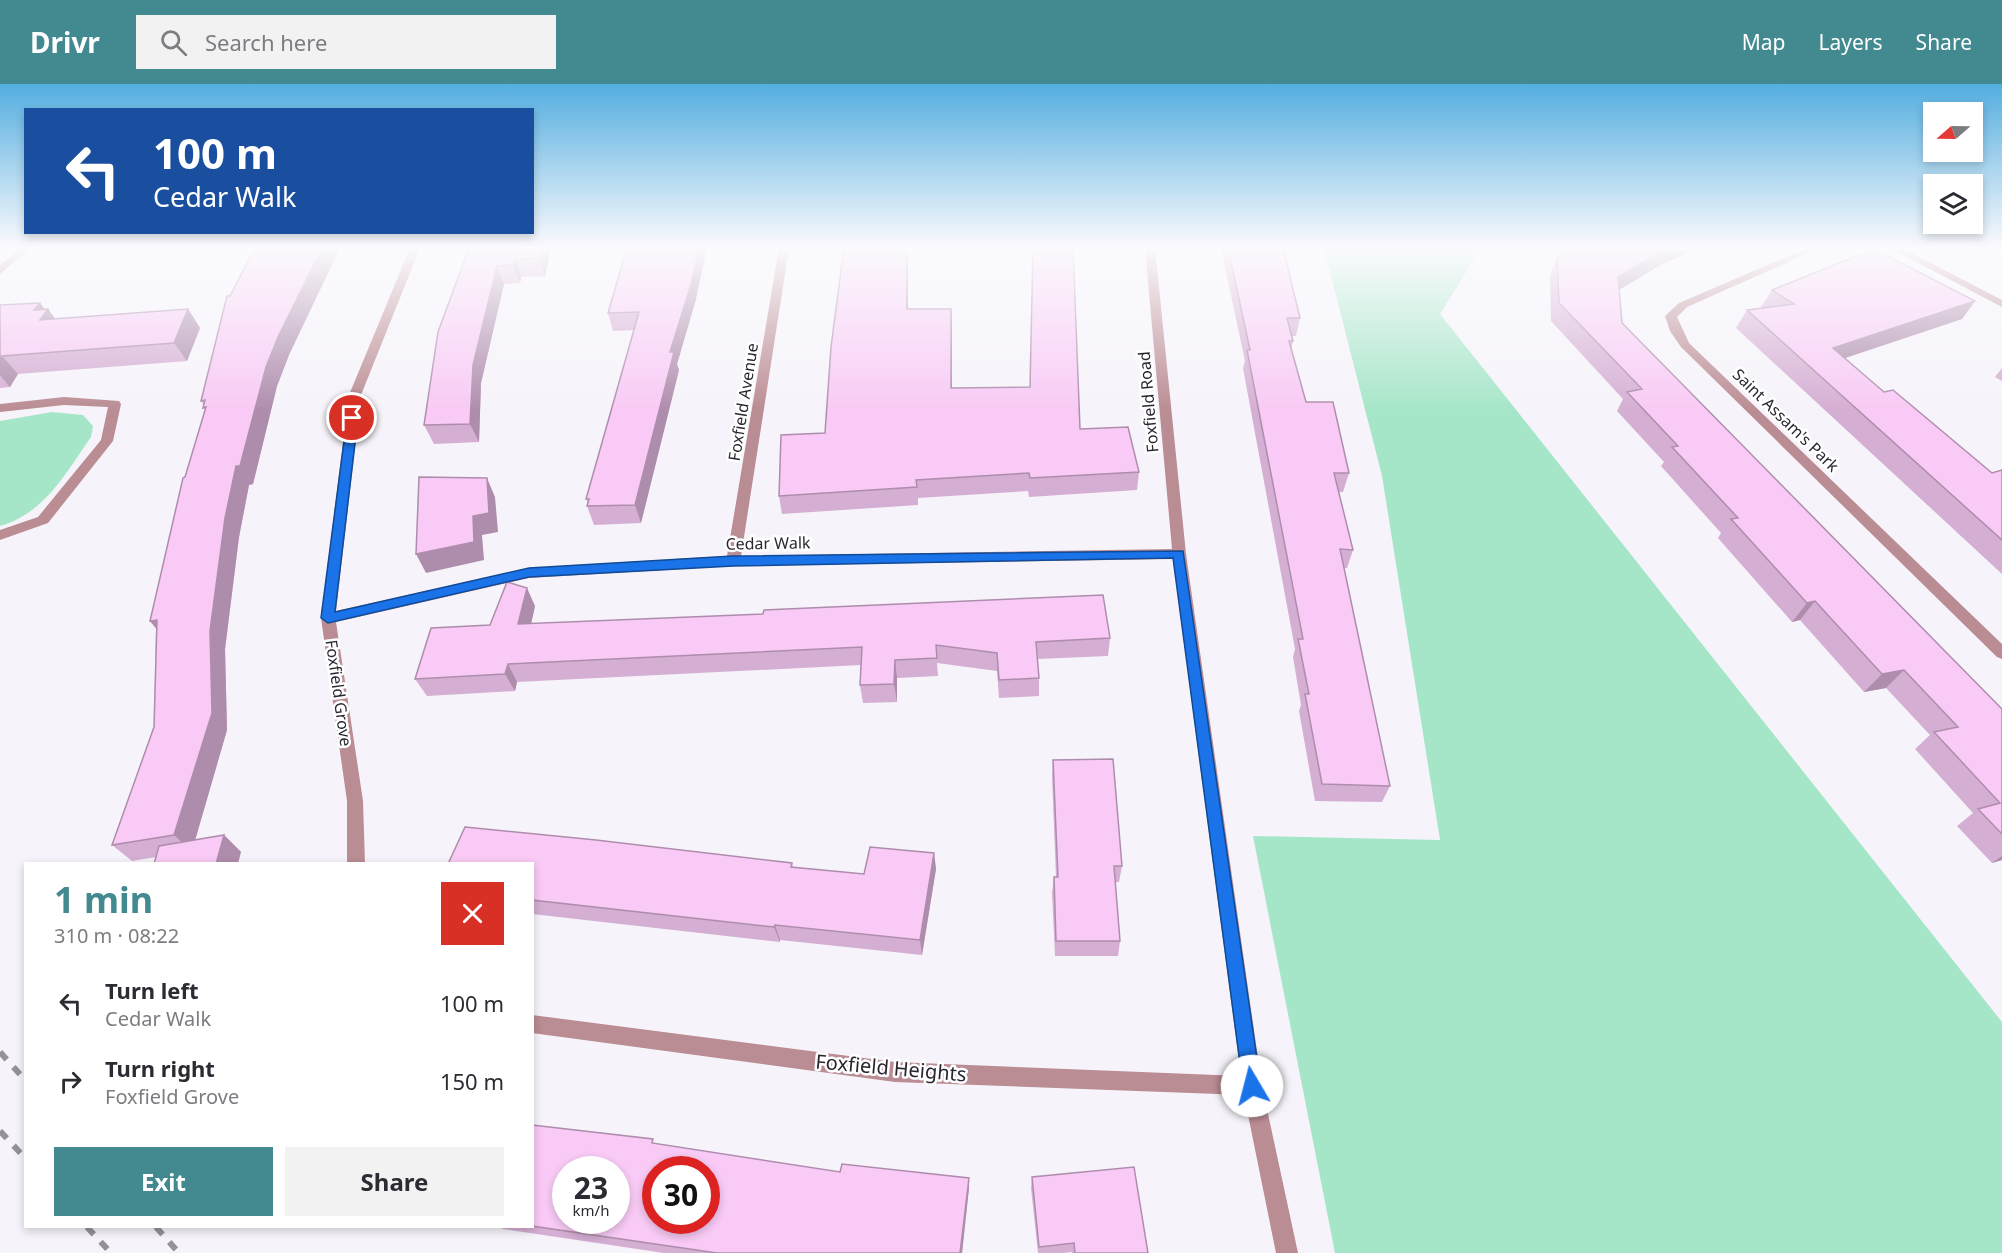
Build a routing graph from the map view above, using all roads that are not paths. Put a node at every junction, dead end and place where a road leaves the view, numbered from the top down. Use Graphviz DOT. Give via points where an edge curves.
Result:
graph roads {
  1 [pos="393,303"];
  2 [pos="775,303"];
  3 [pos="1155,303"];
  4 [pos="1689,303"];
  5 [pos="0,408"];
  6 [pos="0,535"];
  7 [pos="1179,554"];
  8 [pos="733,561"];
  9 [pos="328,618"];
  10 [pos="2002,653"];
  11 [pos="356,862"];
  12 [pos="534,1023"];
  13 [pos="1252,1086"];
  14 [pos="1287,1253"];
  1 -- 9 [label="street, Foxfield Grove" via="355,395"];
  2 -- 8 [label="street, Foxfield Avenue"];
  3 -- 7 [label="street, Foxfield Road"];
  4 -- 10 [label="street, Saint Assam's Park" via="1671,316 1685,345"];
  5 -- 6 [label="street" via="64,401 115,404 107,441 43,520"];
  7 -- 8 [label="street, Cedar Walk"];
  7 -- 13 [label="street, Foxfield Road"];
  8 -- 9 [label="street, Cedar Walk" via="529,573"];
  9 -- 11 [label="street, Foxfield Grove" via="355,801"];
  12 -- 13 [label="street, Foxfield Heights" via="896,1072"];
  13 -- 14 [label="street, Foxfield Road"];
}
